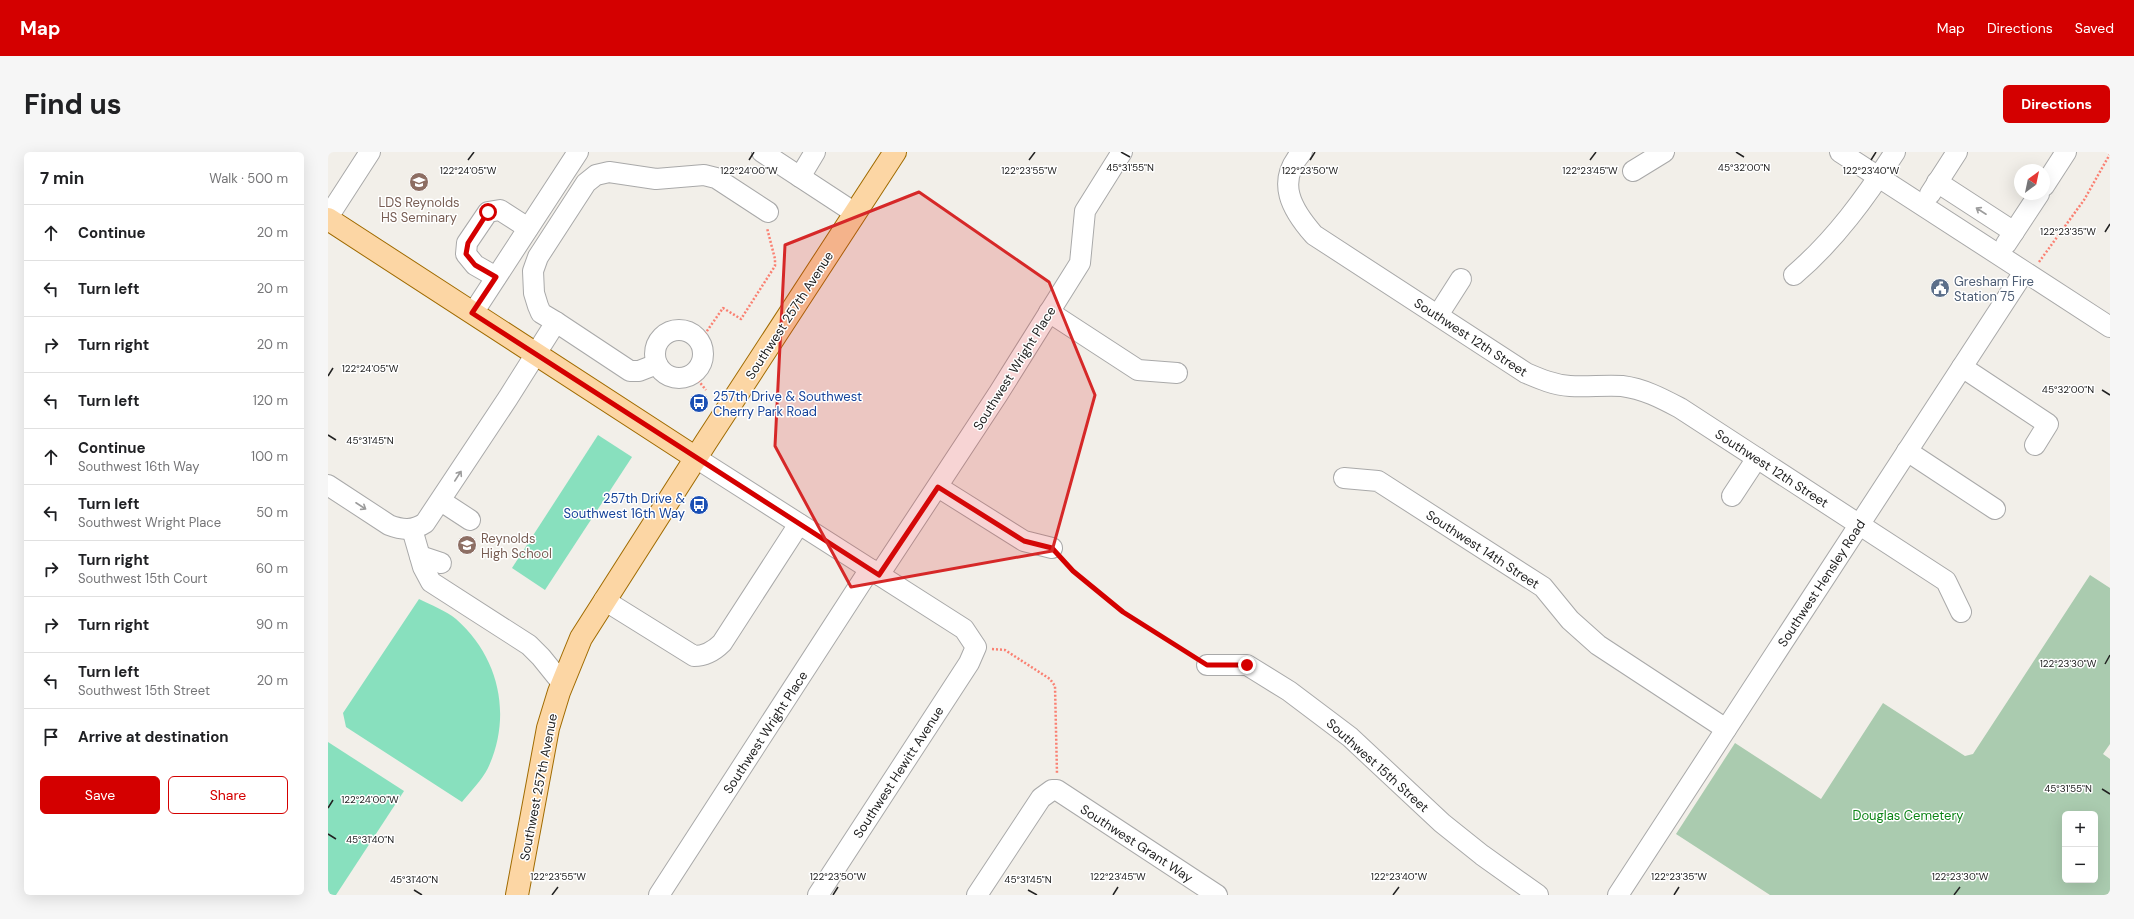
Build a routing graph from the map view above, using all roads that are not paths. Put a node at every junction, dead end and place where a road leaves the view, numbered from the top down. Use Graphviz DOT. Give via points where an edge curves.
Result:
graph roads {
  1 [pos="370,152"];
  2 [pos="578,152"];
  3 [pos="762,152"];
  4 [pos="815,152"];
  5 [pos="895,152"];
  6 [pos="1122,152"];
  7 [pos="1664,152"];
  8 [pos="1840,152"];
  9 [pos="1895,152"];
  10 [pos="1957,152"];
  11 [pos="2066,152"];
  12 [pos="1294,155"];
  13 [pos="1633,171"];
  14 [pos="800,177"];
  15 [pos="1879,177"];
  16 [pos="2050,177"];
  17 [pos="1937,182"];
  18 [pos="2035,200"];
  19 [pos="1922,205"];
  20 [pos="768,212"];
  21 [pos="855,213"];
  22 [pos="328,218"];
  23 [pos="528,228"];
  24 [pos="2014,232"];
  25 [pos="1999,256"];
  26 [pos="2026,274"];
  27 [pos="1794,275"];
  28 [pos="496,277"];
  29 [pos="1461,279"];
  30 [pos="1049,312"];
  31 [pos="472,313"];
  32 [pos="1438,315"];
  33 [pos="556,322"];
  34 [pos="2110,328"];
  35 [pos="536,354"];
  36 [pos="657,364"];
  37 [pos="1962,367"];
  38 [pos="1177,373"];
  39 [pos="2035,445"];
  40 [pos="1907,451"];
  41 [pos="696,458"];
  42 [pos="1757,458"];
  43 [pos="1344,478"];
  44 [pos="328,485"];
  45 [pos="938,487"];
  46 [pos="1732,496"];
  47 [pos="441,501"];
  48 [pos="1995,509"];
  49 [pos="470,520"];
  50 [pos="799,524"];
  51 [pos="1859,525"];
  52 [pos="412,529"];
  53 [pos="1052,548"];
  54 [pos="420,556"];
  55 [pos="441,563"];
  56 [pos="875,572"];
  57 [pos="604,600"];
  58 [pos="1961,612"];
  59 [pos="1207,665"];
  60 [pos="562,683"];
  61 [pos="1726,729"];
  62 [pos="1622,894"];
  63 [pos="517,895"];
  64 [pos="659,895"];
  65 [pos="818,895"];
  66 [pos="977,895"];
  67 [pos="1217,895"];
  68 [pos="1538,895"];
  1 -- 22 [label="street"];
  2 -- 23 [label="street"];
  3 -- 14 [label="street"];
  4 -- 14 [label="street"];
  5 -- 21 [label="main road, Southwest 257th Avenue"];
  6 -- 30 [label="street, Southwest Wright Place" via="1085,211 1080,263"];
  7 -- 13 [label="street"];
  8 -- 15 [label="street"];
  9 -- 15 [label="street"];
  10 -- 17 [label="street"];
  11 -- 16 [label="street"];
  12 -- 32 [label="street, Southwest 12th Street" via="1288,180 1291,200 1298,217 1314,235"];
  14 -- 21 [label="street"];
  15 -- 19 [label="street"];
  15 -- 27 [label="street" via="1856,210 1816,256"];
  17 -- 19 [label="street"];
  24 -- 17 [label="street, one-way"];
  18 -- 24 [label="street"];
  19 -- 25 [label="street"];
  20 -- 33 [label="street" via="716,178 704,175 656,179 609,172 596,175 586,183 538,257 533,271 534,293 541,313"];
  21 -- 41 [label="main road, Southwest 257th Avenue"];
  22 -- 31 [label="main road"];
  23 -- 28 [label="street"];
  23 -- 28 [label="street" via="500,210 488,212 468,243 466,254 475,265"];
  24 -- 25 [label="street"];
  25 -- 26 [label="street"];
  26 -- 34 [label="street"];
  26 -- 37 [label="street, Southwest Hensley Road"];
  28 -- 31 [label="street"];
  29 -- 32 [label="street"];
  30 -- 38 [label="street" via="1138,370"];
  30 -- 45 [label="street, Southwest Wright Place"];
  31 -- 35 [label="main road"];
  32 -- 42 [label="street, Southwest 12th Street" via="1526,373 1544,381 1569,386 1622,386 1654,394"];
  33 -- 35 [label="street"];
  33 -- 36 [label="street" via="630,370 638,371"];
  35 -- 41 [label="main road"];
  47 -- 35 [label="street, one-way"];
  36 -- 36 [label="street" via="655,353 659,341 667,333 680,330 700,341 703,350 702,363 693,374 680,378 667,375"];
  37 -- 39 [label="street" via="2048,424"];
  37 -- 40 [label="street, Southwest Hensley Road"];
  40 -- 48 [label="street"];
  40 -- 51 [label="street, Southwest Hensley Road"];
  41 -- 50 [label="street"];
  41 -- 57 [label="main road, Southwest 257th Avenue"];
  42 -- 46 [label="street"];
  42 -- 51 [label="street, Southwest 12th Street"];
  43 -- 61 [label="street, Southwest 14th Street" via="1378,481 1542,587 1570,620 1598,645"];
  44 -- 52 [label="street, one-way" via="389,524"];
  45 -- 53 [label="street" via="1024,541"];
  45 -- 56 [label="street, Southwest Wright Place"];
  47 -- 49 [label="street"];
  47 -- 52 [label="street" via="425,523"];
  50 -- 56 [label="street"];
  50 -- 57 [label="street" via="722,642 701,656 694,656"];
  51 -- 58 [label="street, Southwest 12th Street" via="1946,581"];
  51 -- 61 [label="street, Southwest Hensley Road"];
  52 -- 54 [label="street"];
  54 -- 55 [label="street"];
  54 -- 60 [label="street" via="426,574 437,587 528,645"];
  56 -- 64 [label="street, Southwest Wright Place"];
  56 -- 65 [label="street, Southwest Hewitt Avenue" via="964,629 976,647 969,663"];
  57 -- 60 [label="main road, Southwest 257th Avenue" via="581,638"];
  59 -- 68 [label="street, Southwest 15th Street" via="1247,665 1289,691 1360,746 1442,823 1482,856"];
  60 -- 63 [label="main road, Southwest 257th Avenue" via="548,728"];
  61 -- 62 [label="street, Southwest Hensley Road"];
  66 -- 67 [label="street, Southwest Grant Way" via="1041,798 1047,792 1057,790"];
}
